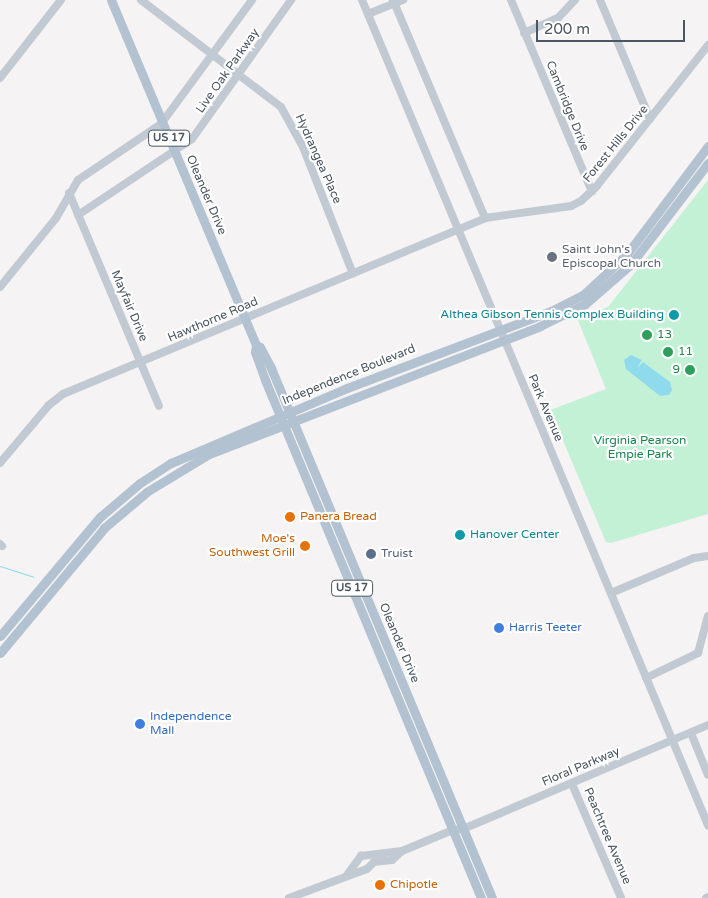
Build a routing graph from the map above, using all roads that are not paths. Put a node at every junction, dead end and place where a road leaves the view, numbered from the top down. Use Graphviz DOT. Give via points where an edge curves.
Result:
graph roads {
  1 [pos="61,0"];
  2 [pos="111,0"];
  3 [pos="141,0"];
  4 [pos="252,0"];
  5 [pos="362,0"];
  6 [pos="403,0"];
  7 [pos="511,0"];
  8 [pos="575,0"];
  9 [pos="600,0"];
  10 [pos="288,1"];
  11 [pos="394,2"];
  12 [pos="368,14"];
  13 [pos="524,33"];
  14 [pos="708,45"];
  15 [pos="212,54"];
  16 [pos="239,73"];
  17 [pos="0,78"];
  18 [pos="650,119"];
  19 [pos="162,122"];
  20 [pos="708,146"];
  21 [pos="174,152"];
  22 [pos="708,163"];
  23 [pos="592,192"];
  24 [pos="69,193"];
  25 [pos="78,215"];
  26 [pos="485,218"];
  27 [pos="458,229"];
  28 [pos="353,274"];
  29 [pos="2,282"];
  30 [pos="245,318"];
  31 [pos="500,330"];
  32 [pos="504,339"];
  33 [pos="141,362"];
  34 [pos="159,406"];
  35 [pos="287,418"];
  36 [pos="0,463"];
  37 [pos="76,543"];
  38 [pos="708,556"];
  39 [pos="50,592"];
  40 [pos="611,593"];
  41 [pos="708,616"];
  42 [pos="0,636"];
  43 [pos="0,653"];
  44 [pos="646,678"];
  45 [pos="708,726"];
  46 [pos="690,733"];
  47 [pos="673,741"];
  48 [pos="708,775"];
  49 [pos="572,784"];
  50 [pos="708,825"];
  51 [pos="453,830"];
  52 [pos="463,830"];
  53 [pos="402,851"];
  54 [pos="347,875"];
  55 [pos="310,889"];
  56 [pos="289,898"];
  57 [pos="314,898"];
  58 [pos="481,898"];
  59 [pos="492,898"];
  60 [pos="621,898"];
  1 -- 17 [label="street"];
  2 -- 19 [label="main road, Oleander Drive / US 17"];
  3 -- 15 [label="street, Hydrangea Place"];
  4 -- 15 [label="street, Live Oak Parkway"];
  5 -- 12 [label="street, Park Avenue"];
  6 -- 11 [label="street"];
  7 -- 13 [label="street, Cambridge Drive"];
  8 -- 13 [label="street" via="558,18"];
  9 -- 18 [label="street"];
  10 -- 16 [label="street, Live Oak Parkway"];
  11 -- 12 [label="street"];
  11 -- 26 [label="street"];
  12 -- 27 [label="street, Park Avenue"];
  13 -- 23 [label="street, Cambridge Drive"];
  14 -- 18 [label="street, Forest Hills Drive"];
  15 -- 16 [label="street, Hydrangea Place"];
  15 -- 19 [label="street, Live Oak Parkway"];
  16 -- 21 [label="street, Live Oak Parkway" via="196,136"];
  16 -- 28 [label="street, Hydrangea Place" via="282,107 289,119"];
  18 -- 23 [label="street, Forest Hills Drive"];
  19 -- 21 [label="main road, Oleander Drive / US 17"];
  19 -- 24 [label="street, Live Oak Parkway" via="88,172"];
  20 -- 31 [label="main road, Independence Boulevard" via="638,241 603,279 564,305"];
  21 -- 25 [label="street, Live Oak Parkway"];
  21 -- 30 [label="main road, Oleander Drive / US 17"];
  22 -- 32 [label="main road, Independence Boulevard" via="652,239 614,282 580,307"];
  23 -- 26 [label="street, Forest Hills Drive" via="571,206"];
  24 -- 25 [label="street, Mayfair Drive"];
  24 -- 29 [label="street, Live Oak Parkway" via="56,218"];
  25 -- 33 [label="street, Mayfair Drive"];
  26 -- 27 [label="street, Forest Hills Drive"];
  27 -- 28 [label="street, Hawthorne Road"];
  27 -- 31 [label="street, Park Avenue"];
  28 -- 30 [label="street, Hawthorne Road"];
  30 -- 33 [label="street, Hawthorne Road"];
  30 -- 35 [label="main road, Oleander Drive / US 17" via="256,345 260,347"];
  31 -- 32 [label="street, Park Avenue"];
  31 -- 35 [label="main road, Independence Boulevard"];
  32 -- 35 [label="main road, Independence Boulevard"];
  32 -- 40 [label="street, Park Avenue"];
  33 -- 34 [label="street, Mayfair Drive"];
  33 -- 36 [label="street, Hawthorne Road" via="58,398"];
  35 -- 37 [label="main road, Independence Boulevard" via="171,463 112,505"];
  35 -- 39 [label="main road, Independence Boulevard" via="209,454 148,491 104,528"];
  35 -- 51 [label="main road, Oleander Drive / US 17"];
  35 -- 52 [label="main road, Oleander Drive / US 17"];
  37 -- 39 [label="main road" via="50,583"];
  37 -- 42 [label="main road, Independence Boulevard"];
  38 -- 40 [label="street" via="694,558"];
  39 -- 43 [label="main road, Independence Boulevard"];
  40 -- 44 [label="street, Park Avenue"];
  41 -- 44 [label="street" via="698,653"];
  44 -- 47 [label="street, Park Avenue"];
  45 -- 46 [label="street, Floral Parkway"];
  46 -- 47 [label="street, Floral Parkway"];
  46 -- 48 [label="street"];
  47 -- 49 [label="street, Floral Parkway"];
  47 -- 50 [label="street, Park Avenue"];
  49 -- 52 [label="street, Floral Parkway"];
  49 -- 60 [label="street, Peachtree Avenue"];
  51 -- 52 [label="street"];
  51 -- 53 [label="street"];
  51 -- 58 [label="main road, Oleander Drive / US 17"];
  52 -- 59 [label="main road, Oleander Drive / US 17"];
  53 -- 54 [label="street" via="392,860 374,862 367,869"];
  53 -- 54 [label="street" via="361,856"];
  54 -- 55 [label="street"];
  55 -- 56 [label="street"];
  55 -- 57 [label="street"];
}
